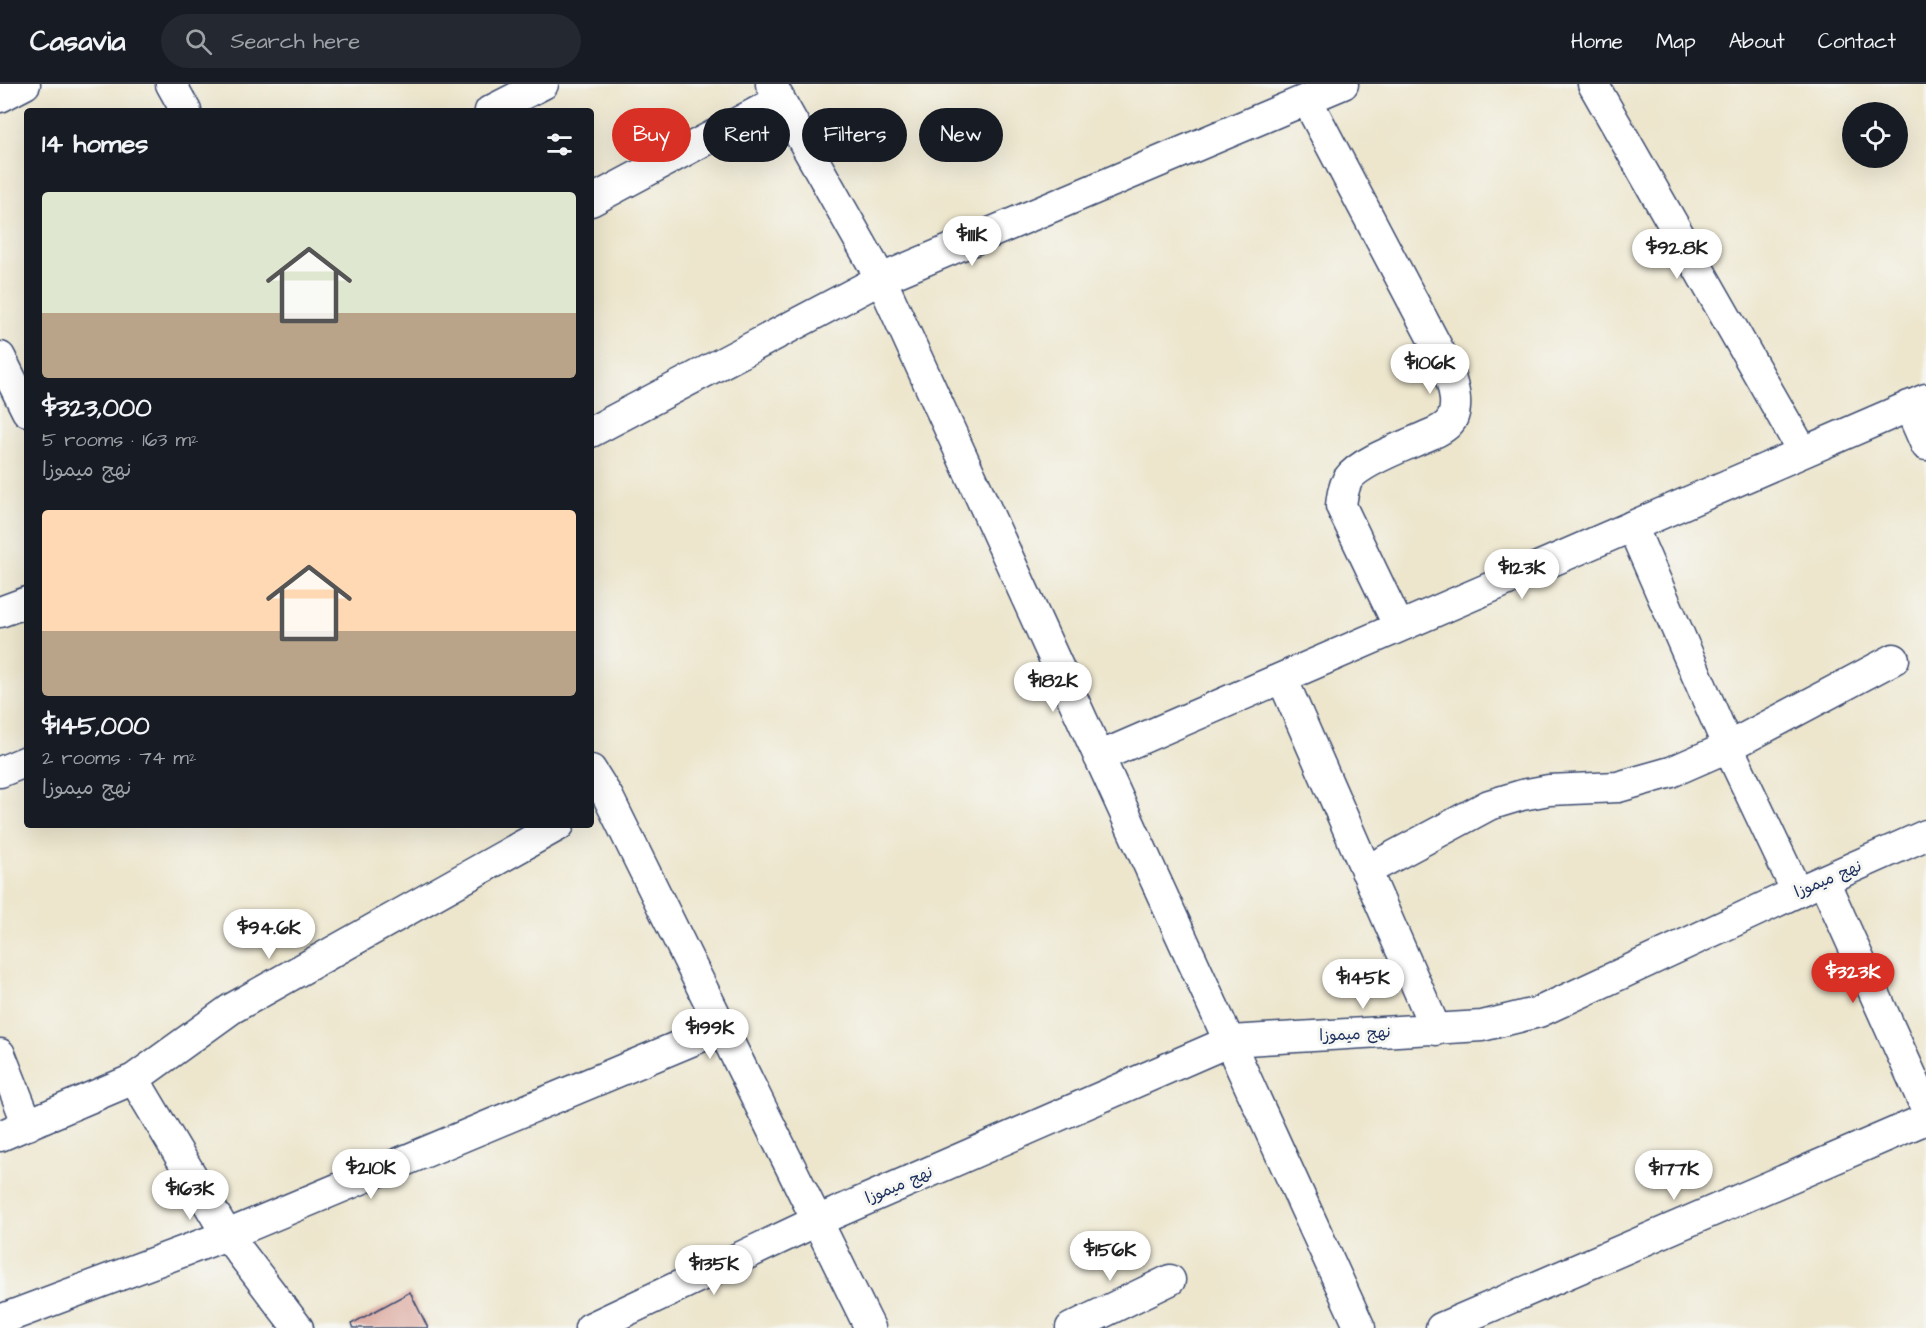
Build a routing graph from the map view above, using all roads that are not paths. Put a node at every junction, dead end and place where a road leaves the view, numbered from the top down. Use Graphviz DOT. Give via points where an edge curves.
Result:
graph roads {
  1 [pos="25,84"];
  2 [pos="171,84"];
  3 [pos="543,84"];
  4 [pos="1343,84"];
  5 [pos="1593,84"];
  6 [pos="776,92"];
  7 [pos="0,97"];
  8 [pos="1307,100"];
  9 [pos="184,108"];
  10 [pos="496,108"];
  11 [pos="594,199"];
  12 [pos="881,279"];
  13 [pos="0,357"];
  14 [pos="1918,403"];
  15 [pos="24,405"];
  16 [pos="594,430"];
  17 [pos="1926,445"];
  18 [pos="1803,452"];
  19 [pos="1632,526"];
  20 [pos="24,604"];
  21 [pos="0,612"];
  22 [pos="1400,627"];
  23 [pos="1894,659"];
  24 [pos="1282,678"];
  25 [pos="1728,747"];
  26 [pos="1100,757"];
  27 [pos="24,762"];
  28 [pos="0,772"];
  29 [pos="594,782"];
  30 [pos="599,802"];
  31 [pos="554,828"];
  32 [pos="1926,835"];
  33 [pos="1366,871"];
  34 [pos="1824,881"];
  35 [pos="1797,892"];
  36 [pos="722,1028"];
  37 [pos="1436,1030"];
  38 [pos="1230,1041"];
  39 [pos="0,1054"];
  40 [pos="134,1079"];
  41 [pos="1926,1108"];
  42 [pos="1926,1119"];
  43 [pos="28,1125"];
  44 [pos="0,1136"];
  45 [pos="817,1221"];
  46 [pos="226,1235"];
  47 [pos="1170,1280"];
  48 [pos="0,1320"];
  49 [pos="298,1328"];
  50 [pos="590,1328"];
  51 [pos="870,1328"];
  52 [pos="1071,1328"];
  53 [pos="1360,1328"];
  54 [pos="1441,1328"];
  1 -- 7 [label="street"];
  2 -- 9 [label="street"];
  3 -- 10 [label="street"];
  4 -- 8 [label="street"];
  5 -- 18 [label="street"];
  6 -- 11 [label="street"];
  6 -- 12 [label="street"];
  8 -- 12 [label="street"];
  8 -- 22 [label="street" via="1446,364 1453,386 1451,419 1441,430 1361,466 1342,492 1341,506"];
  12 -- 16 [label="street"];
  12 -- 26 [label="street"];
  13 -- 15 [label="street"];
  14 -- 17 [label="street"];
  14 -- 18 [label="street"];
  18 -- 19 [label="street"];
  19 -- 22 [label="street"];
  19 -- 25 [label="street"];
  20 -- 21 [label="street"];
  22 -- 24 [label="street"];
  23 -- 25 [label="street"];
  24 -- 26 [label="street"];
  24 -- 33 [label="street"];
  25 -- 33 [label="street" via="1671,771 1618,787 1549,790 1489,805"];
  25 -- 35 [label="street"];
  26 -- 38 [label="street"];
  27 -- 28 [label="street"];
  29 -- 30 [label="street"];
  30 -- 36 [label="street"];
  31 -- 40 [label="street" via="231,1009"];
  32 -- 34 [label="street, نهج ميموزا"];
  33 -- 37 [label="street"];
  34 -- 35 [label="street, نهج ميموزا"];
  34 -- 41 [label="street"];
  35 -- 37 [label="street, نهج ميموزا" via="1539,1012 1482,1026"];
  36 -- 45 [label="street"];
  36 -- 46 [label="street"];
  37 -- 38 [label="street, نهج ميموزا"];
  38 -- 45 [label="street, نهج ميموزا"];
  38 -- 53 [label="street"];
  39 -- 43 [label="street"];
  40 -- 43 [label="street"];
  40 -- 46 [label="street"];
  42 -- 54 [label="street"];
  43 -- 44 [label="street"];
  45 -- 50 [label="street, نهج ميموزا"];
  45 -- 51 [label="street"];
  46 -- 48 [label="street"];
  46 -- 49 [label="street"];
  47 -- 52 [label="street"];
}
